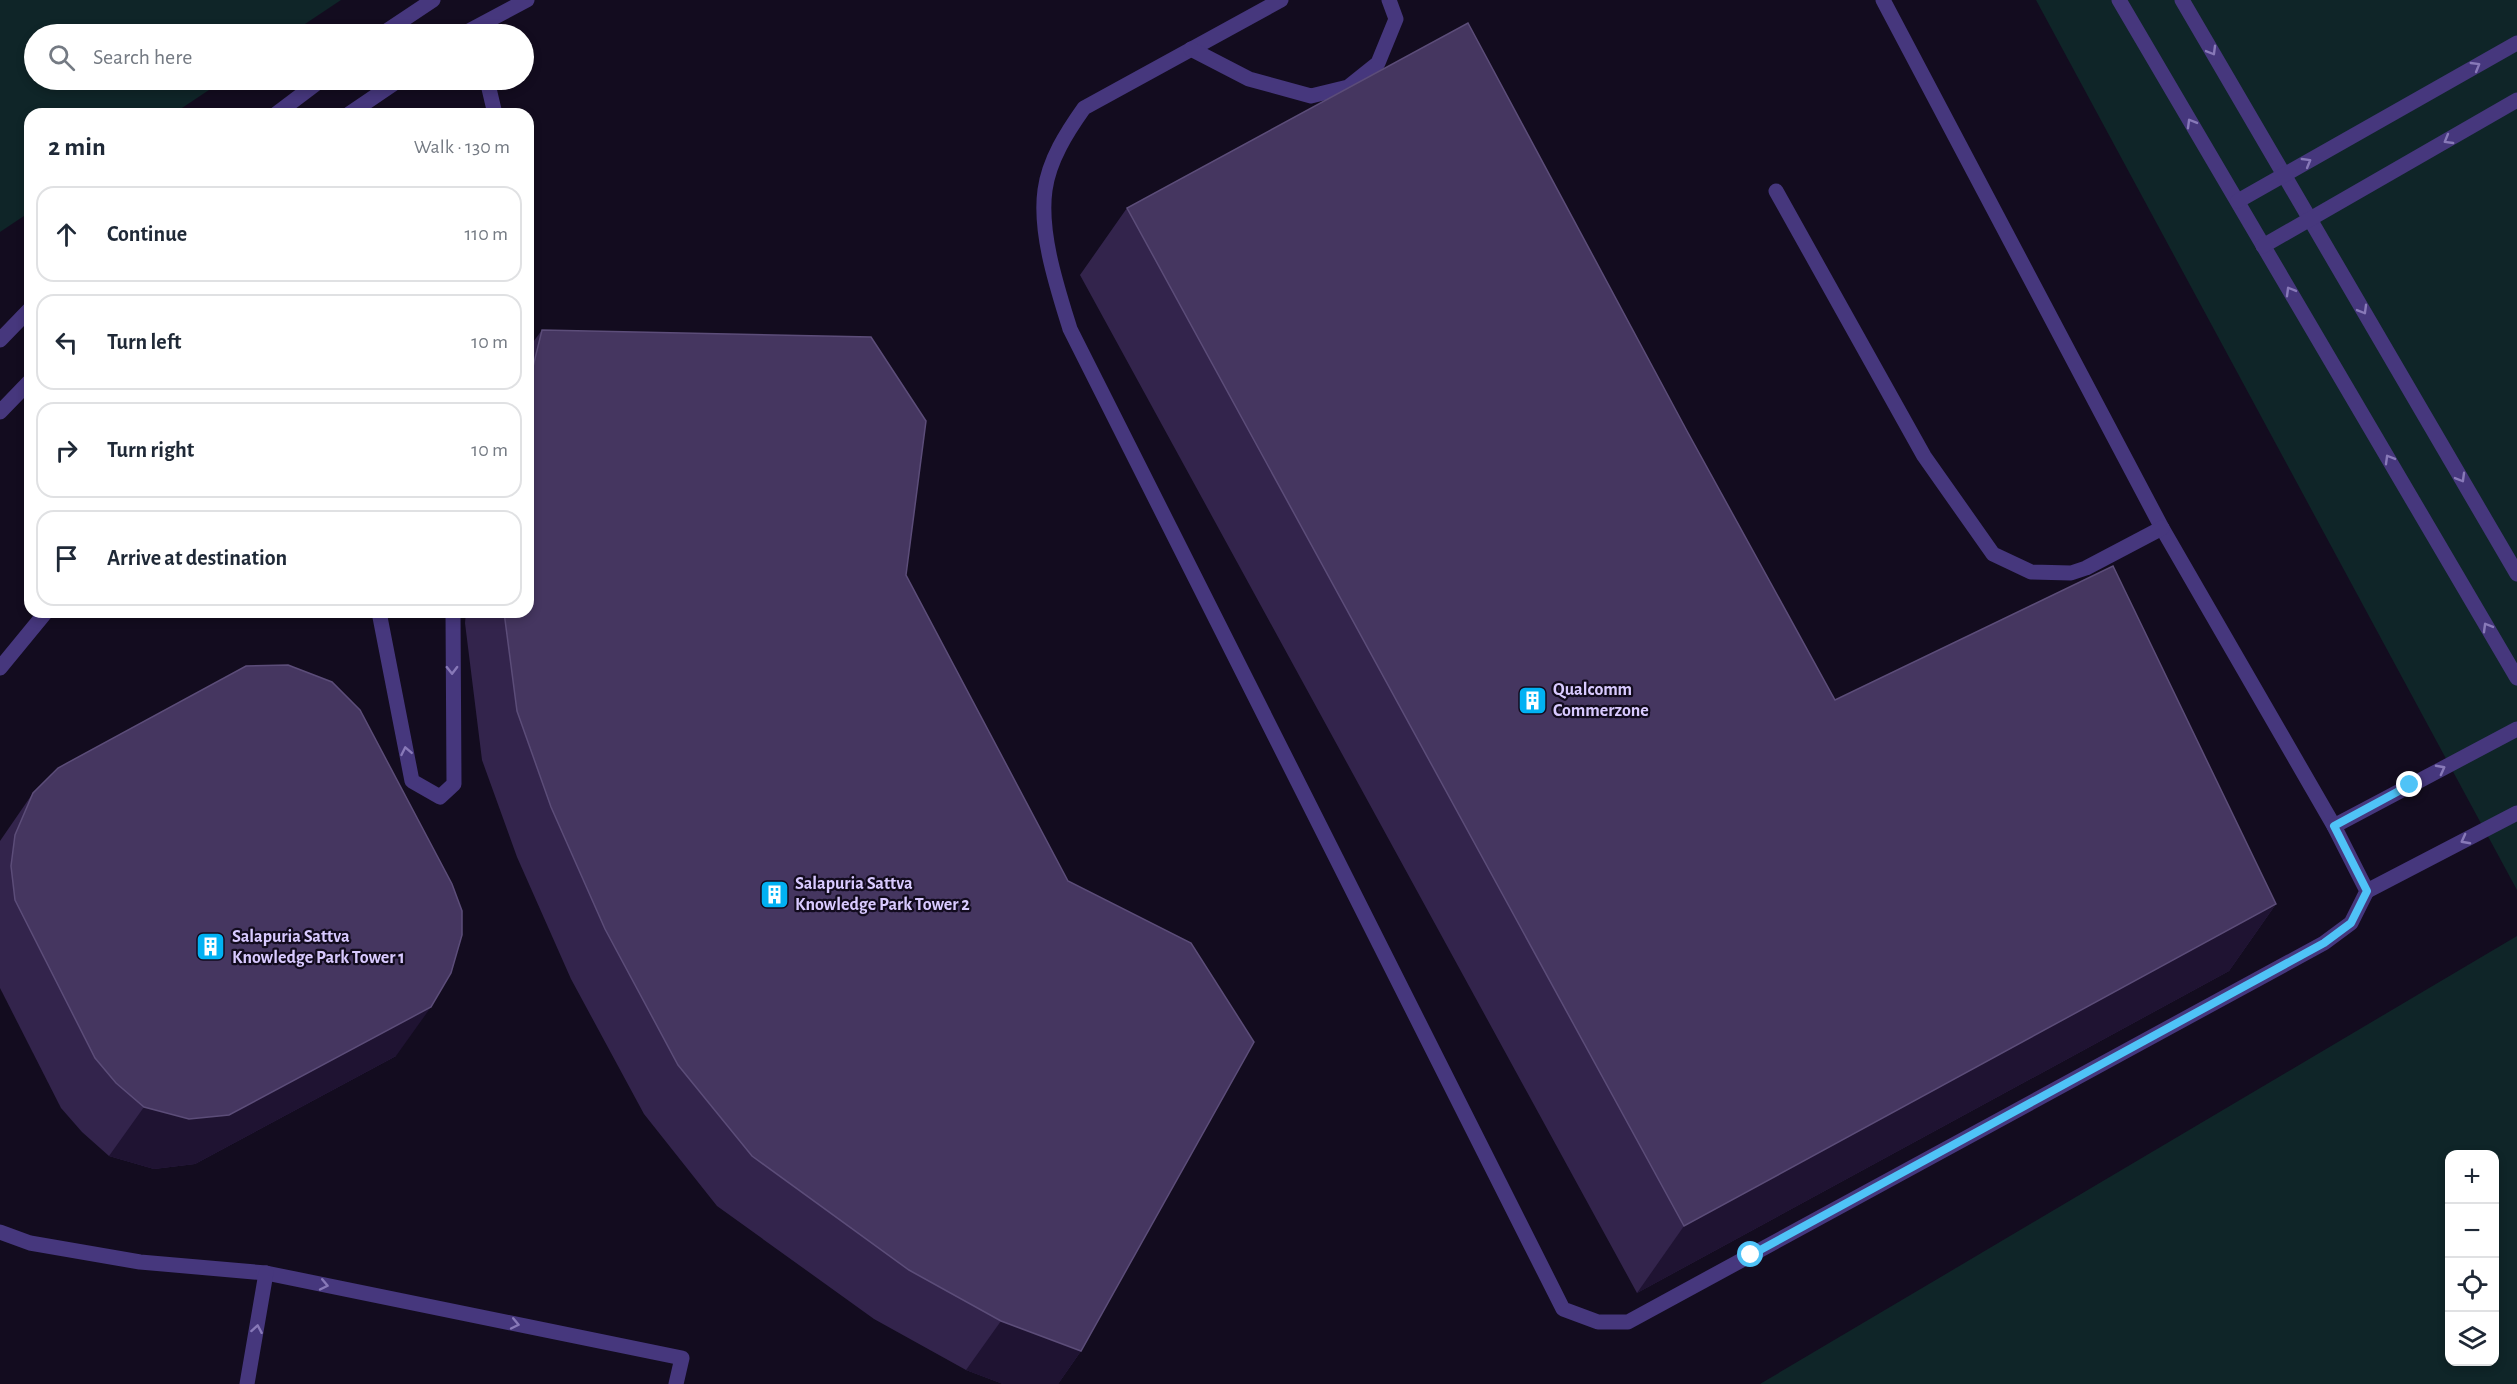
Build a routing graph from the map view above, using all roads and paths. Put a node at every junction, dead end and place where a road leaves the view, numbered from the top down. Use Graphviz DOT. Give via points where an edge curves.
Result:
graph roads {
  1 [pos="433,0"];
  2 [pos="527,0"];
  3 [pos="1389,0"];
  4 [pos="1883,0"];
  5 [pos="2119,0"];
  6 [pos="2182,0"];
  7 [pos="1273,2"];
  8 [pos="397,24"];
  9 [pos="486,24"];
  10 [pos="2517,43"];
  11 [pos="1191,49"];
  12 [pos="308,90"];
  13 [pos="385,90"];
  14 [pos="489,90"];
  15 [pos="2517,100"];
  16 [pos="284,108"];
  17 [pos="359,108"];
  18 [pos="494,108"];
  19 [pos="2284,175"];
  20 [pos="1776,191"];
  21 [pos="2238,201"];
  22 [pos="2310,219"];
  23 [pos="2264,246"];
  24 [pos="24,315"];
  25 [pos="0,340"];
  26 [pos="24,387"];
  27 [pos="0,412"];
  28 [pos="2162,528"];
  29 [pos="2517,574"];
  30 [pos="41,618"];
  31 [pos="380,618"];
  32 [pos="453,618"];
  33 [pos="0,668"];
  34 [pos="2517,678"];
  35 [pos="2517,729"];
  36 [pos="2517,813"];
  37 [pos="2334,826"];
  38 [pos="2367,891"];
  39 [pos="0,1232"];
  40 [pos="266,1273"];
  41 [pos="247,1384"];
  42 [pos="675,1384"];
  1 -- 8 [label="street"];
  2 -- 9 [label="street"];
  3 -- 11 [label="street" via="1396,19 1378,63 1348,87 1320,94 1311,96 1249,79"];
  4 -- 28 [label="street"];
  21 -- 5 [label="street, one-way"];
  6 -- 19 [label="street, one-way"];
  7 -- 11 [label="street"];
  19 -- 10 [label="street, one-way"];
  11 -- 38 [label="street" via="1084,108 1064,136 1045,188 1043,216 1060,298 1075,340 1563,1309 1598,1322 1628,1322 2324,943 2351,923"];
  12 -- 16 [label="street"];
  13 -- 17 [label="street"];
  14 -- 18 [label="street"];
  15 -- 22 [label="street, one-way"];
  19 -- 21 [label="street"];
  19 -- 22 [label="street"];
  20 -- 28 [label="street" via="1924,456 1993,554 2031,572 2089,573"];
  21 -- 23 [label="street"];
  22 -- 23 [label="street"];
  22 -- 29 [label="street, one-way"];
  34 -- 23 [label="street, one-way"];
  24 -- 25 [label="street"];
  26 -- 27 [label="street"];
  28 -- 37 [label="street"];
  30 -- 33 [label="street"];
  32 -- 31 [label="street, one-way" via="454,784 440,797 412,781"];
  37 -- 35 [label="street, one-way"];
  36 -- 38 [label="street, one-way"];
  37 -- 38 [label="street"];
  39 -- 40 [label="street" via="30,1243 141,1262"];
  41 -- 40 [label="street, one-way"];
  40 -- 42 [label="street, one-way" via="682,1358"];
}
